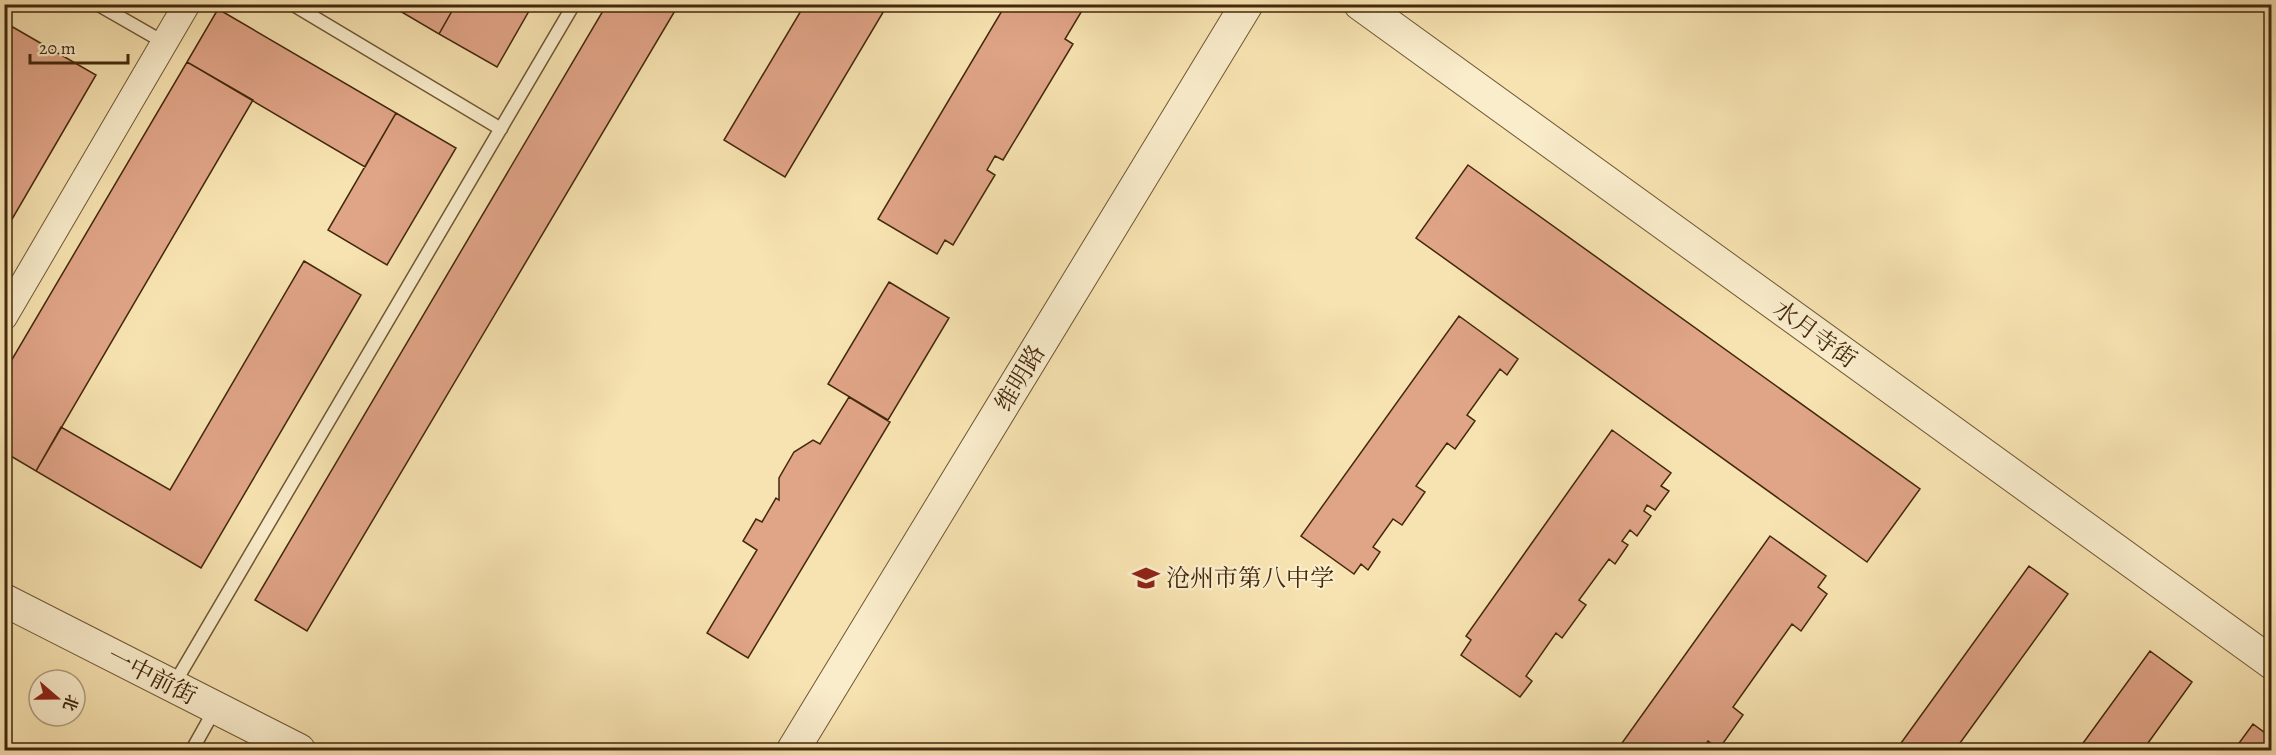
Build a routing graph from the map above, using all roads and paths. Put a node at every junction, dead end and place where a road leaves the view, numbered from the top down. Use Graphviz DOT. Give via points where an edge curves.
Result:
graph roads {
  1 [pos="98,4"];
  2 [pos="187,4"];
  3 [pos="292,4"];
  4 [pos="574,4"];
  5 [pos="1247,4"];
  6 [pos="1360,4"];
  7 [pos="165,43"];
  8 [pos="501,129"];
  9 [pos="4,317"];
  10 [pos="4,600"];
  11 [pos="2271,663"];
  12 [pos="173,686"];
  13 [pos="215,708"];
  14 [pos="192,750"];
  15 [pos="299,750"];
  16 [pos="793,750"];
  1 -- 7 [label="lane"];
  2 -- 7 [label="street"];
  3 -- 8 [label="lane"];
  4 -- 8 [label="lane"];
  5 -- 16 [label="street, 维明路"];
  6 -- 11 [label="street, 水月寺街"];
  7 -- 9 [label="street"];
  8 -- 12 [label="lane"];
  10 -- 12 [label="street, 一中前街"];
  12 -- 13 [label="street, 一中前街"];
  13 -- 14 [label="lane"];
  13 -- 15 [label="street, 一中前街"];
}
